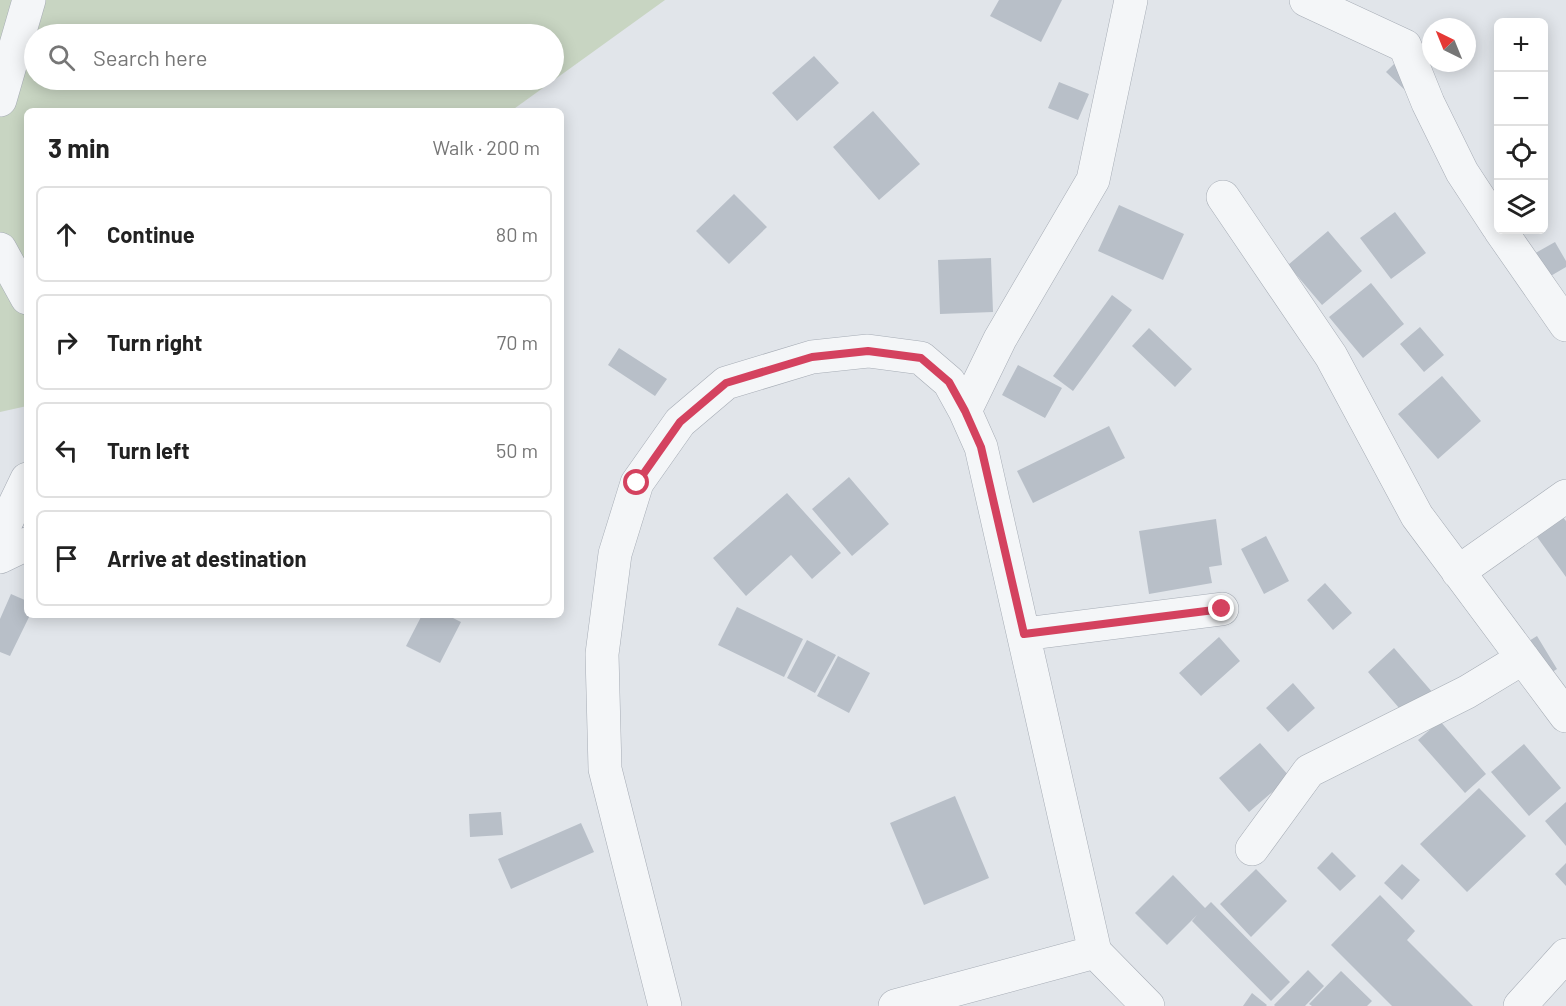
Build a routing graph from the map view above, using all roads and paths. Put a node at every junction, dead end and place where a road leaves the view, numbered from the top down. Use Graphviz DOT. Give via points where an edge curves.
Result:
graph roads {
  1 [pos="29,0"];
  2 [pos="1131,0"];
  3 [pos="1306,0"];
  4 [pos="0,100"];
  5 [pos="1223,197"];
  6 [pos="1494,220"];
  7 [pos="1503,234"];
  8 [pos="0,249"];
  9 [pos="24,293"];
  10 [pos="1566,325"];
  11 [pos="965,411"];
  12 [pos="24,485"];
  13 [pos="1566,496"];
  14 [pos="0,535"];
  15 [pos="24,545"];
  16 [pos="0,557"];
  17 [pos="1458,572"];
  18 [pos="1222,609"];
  19 [pos="1024,634"];
  20 [pos="1523,658"];
  21 [pos="1566,716"];
  22 [pos="1252,849"];
  23 [pos="1095,952"];
  24 [pos="1566,955"];
  25 [pos="665,1006"];
  26 [pos="895,1006"];
  27 [pos="1148,1006"];
  28 [pos="1520,1006"];
  1 -- 4 [label="street"];
  2 -- 11 [label="street" via="1093,180 1000,339"];
  3 -- 6 [label="street" via="1405,46 1462,172"];
  5 -- 17 [label="street" via="1331,356 1417,516"];
  7 -- 10 [label="street"];
  8 -- 9 [label="street"];
  11 -- 19 [label="street" via="981,447"];
  11 -- 25 [label="street" via="949,382 921,358 868,351 812,357 726,383 680,422 637,483 615,554 602,654 605,769"];
  12 -- 14 [label="street"];
  13 -- 17 [label="street"];
  15 -- 16 [label="street"];
  17 -- 20 [label="street"];
  18 -- 19 [label="street"];
  19 -- 23 [label="street"];
  20 -- 21 [label="street"];
  20 -- 22 [label="street" via="1467,692 1309,771"];
  23 -- 26 [label="street"];
  23 -- 27 [label="street"];
  24 -- 28 [label="street"];
}
